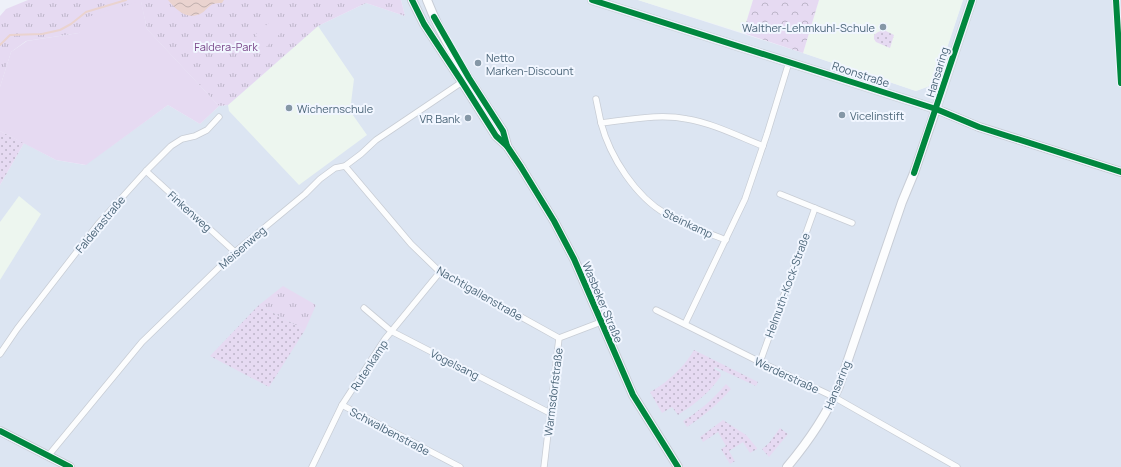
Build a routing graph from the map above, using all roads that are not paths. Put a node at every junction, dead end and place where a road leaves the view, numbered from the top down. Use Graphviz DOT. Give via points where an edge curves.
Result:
graph roads {
  1 [pos="412,0"];
  2 [pos="427,0"];
  3 [pos="592,0"];
  4 [pos="972,0"];
  5 [pos="1116,0"];
  6 [pos="789,62"];
  7 [pos="465,80"];
  8 [pos="1121,83"];
  9 [pos="596,99"];
  10 [pos="936,109"];
  11 [pos="220,117"];
  12 [pos="601,123"];
  13 [pos="763,146"];
  14 [pos="345,166"];
  15 [pos="146,171"];
  16 [pos="1121,172"];
  17 [pos="780,194"];
  18 [pos="815,208"];
  19 [pos="852,222"];
  20 [pos="726,240"];
  21 [pos="235,252"];
  22 [pos="440,272"];
  23 [pos="364,308"];
  24 [pos="656,310"];
  25 [pos="601,322"];
  26 [pos="685,324"];
  27 [pos="390,331"];
  28 [pos="559,338"];
  29 [pos="0,354"];
  30 [pos="760,362"];
  31 [pos="834,397"];
  32 [pos="342,405"];
  33 [pos="550,413"];
  34 [pos="0,431"];
  35 [pos="48,456"];
  36 [pos="70,467"];
  37 [pos="312,467"];
  38 [pos="460,467"];
  39 [pos="544,467"];
  40 [pos="678,467"];
  41 [pos="787,467"];
  42 [pos="957,467"];
  1 -- 7 [label="street, Wasbeker Straße" via="424,24"];
  2 -- 7 [label="street, Wasbeker Straße"];
  3 -- 6 [label="main road, Roonstraße"];
  4 -- 10 [label="main road, Hansaring"];
  5 -- 8 [label="street"];
  6 -- 10 [label="main road, Roonstraße"];
  6 -- 13 [label="street, Steinkamp"];
  7 -- 14 [label="street, Meisenweg" via="376,140"];
  7 -- 25 [label="street, Wasbeker Straße" via="502,131 507,146 539,196 569,250"];
  9 -- 12 [label="street, Steinkamp"];
  10 -- 16 [label="street, Roonstraße" via="979,127"];
  10 -- 31 [label="street, Hansaring"];
  11 -- 15 [label="street, Falderastraße" via="207,130 171,146"];
  12 -- 13 [label="street" via="667,117 687,119"];
  12 -- 20 [label="street, Steinkamp" via="606,140 622,170 655,207"];
  13 -- 20 [label="street, Steinkamp" via="745,198"];
  14 -- 21 [label="street, Meisenweg" via="335,168 320,179"];
  14 -- 22 [label="street, Nachtigallenstraße" via="411,244"];
  15 -- 21 [label="street, Finkenweg"];
  15 -- 29 [label="street, Falderastraße" via="99,223"];
  17 -- 18 [label="street"];
  18 -- 19 [label="street"];
  18 -- 30 [label="street, Helmuth-Kock-Straße"];
  20 -- 26 [label="street, Steinkamp"];
  21 -- 35 [label="street, Meisenweg" via="142,342"];
  22 -- 27 [label="street, Rutenkamp"];
  22 -- 28 [label="street, Nachtigallenstraße"];
  23 -- 27 [label="street, Vogelsang"];
  24 -- 26 [label="street, Werderstraße"];
  25 -- 28 [label="street, Warmsdorfstraße"];
  25 -- 40 [label="street, Wasbeker Straße" via="632,395"];
  26 -- 30 [label="street, Werderstraße"];
  27 -- 32 [label="street, Rutenkamp"];
  27 -- 33 [label="street, Vogelsang"];
  28 -- 33 [label="street, Warmsdorfstraße"];
  30 -- 31 [label="street, Werderstraße"];
  31 -- 41 [label="street, Hansaring" via="816,429"];
  31 -- 42 [label="street, Werderstraße"];
  32 -- 37 [label="street, Rutenkamp"];
  32 -- 38 [label="street, Schwalbenstraße"];
  33 -- 39 [label="street, Warmsdorfstraße"];
  34 -- 35 [label="street"];
  35 -- 36 [label="street"];
}
